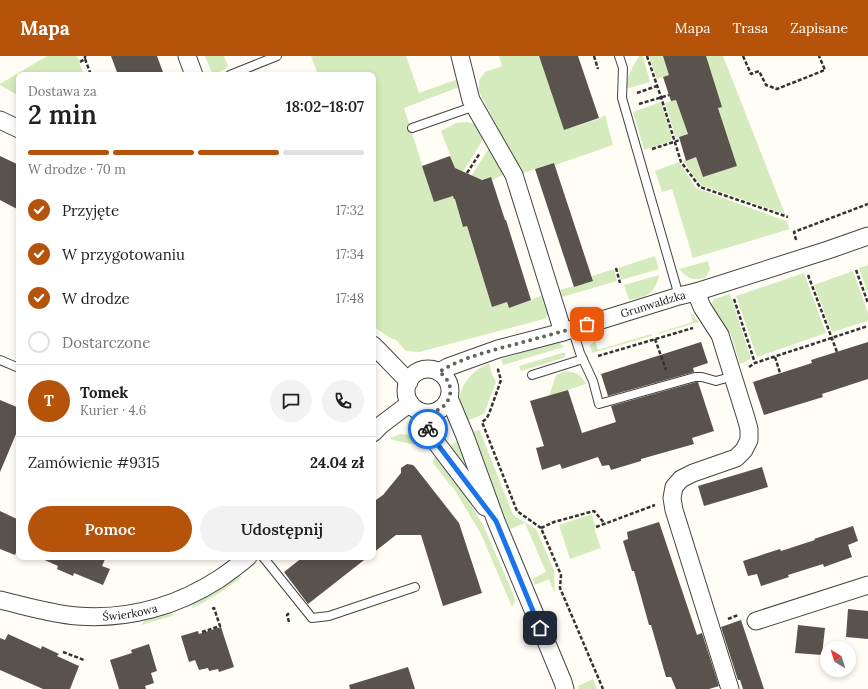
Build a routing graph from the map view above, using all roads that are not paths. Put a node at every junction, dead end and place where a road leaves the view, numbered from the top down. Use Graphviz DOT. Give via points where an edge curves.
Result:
graph roads {
  1 [pos="187,56"];
  2 [pos="277,56"];
  3 [pos="460,56"];
  4 [pos="619,56"];
  5 [pos="193,72"];
  6 [pos="237,72"];
  7 [pos="475,106"];
  8 [pos="0,120"];
  9 [pos="16,128"];
  10 [pos="412,128"];
  11 [pos="868,236"];
  12 [pos="696,292"];
  13 [pos="679,296"];
  14 [pos="567,330"];
  15 [pos="376,348"];
  16 [pos="583,359"];
  17 [pos="0,360"];
  18 [pos="16,367"];
  19 [pos="439,372"];
  20 [pos="532,375"];
  21 [pos="734,376"];
  22 [pos="409,382"];
  23 [pos="449,398"];
  24 [pos="416,407"];
  25 [pos="376,430"];
  26 [pos="496,521"];
  27 [pos="245,560"];
  28 [pos="265,560"];
  29 [pos="868,585"];
  30 [pos="415,587"];
  31 [pos="0,600"];
  32 [pos="756,621"];
  33 [pos="565,689"];
  34 [pos="730,689"];
  1 -- 5 [label="street"];
  2 -- 6 [label="lane"];
  3 -- 7 [label="street" via="471,100"];
  4 -- 13 [label="lane" via="623,68 622,98"];
  7 -- 10 [label="lane"];
  7 -- 14 [label="street" via="514,175"];
  8 -- 9 [label="street"];
  11 -- 12 [label="street, Grunwaldzka"];
  12 -- 13 [label="street, Grunwaldzka"];
  12 -- 21 [label="street" via="702,307 720,335"];
  13 -- 14 [label="street, Grunwaldzka"];
  14 -- 16 [label="lane"];
  14 -- 19 [label="street, Grunwaldzka" via="479,355"];
  15 -- 22 [label="street"];
  16 -- 20 [label="lane"];
  16 -- 21 [label="lane" via="593,381 599,404 695,377 716,381"];
  17 -- 18 [label="lane"];
  19 -- 22 [label="street" via="425,370 416,374"];
  19 -- 23 [label="street" via="450,385"];
  21 -- 34 [label="street" via="749,429 749,440 744,450 736,458 693,473 681,480 674,486 672,498"];
  22 -- 24 [label="street" via="407,394"];
  23 -- 24 [label="street" via="441,409 435,412 428,413"];
  23 -- 26 [label="street"];
  24 -- 25 [label="street"];
  24 -- 26 [label="street" via="435,441"];
  26 -- 33 [label="street"];
  27 -- 31 [label="street, Świerkowa" via="210,585 189,596 167,605 131,614 77,616"];
  28 -- 30 [label="lane" via="312,618 329,616"];
  29 -- 32 [label="street"];
}
